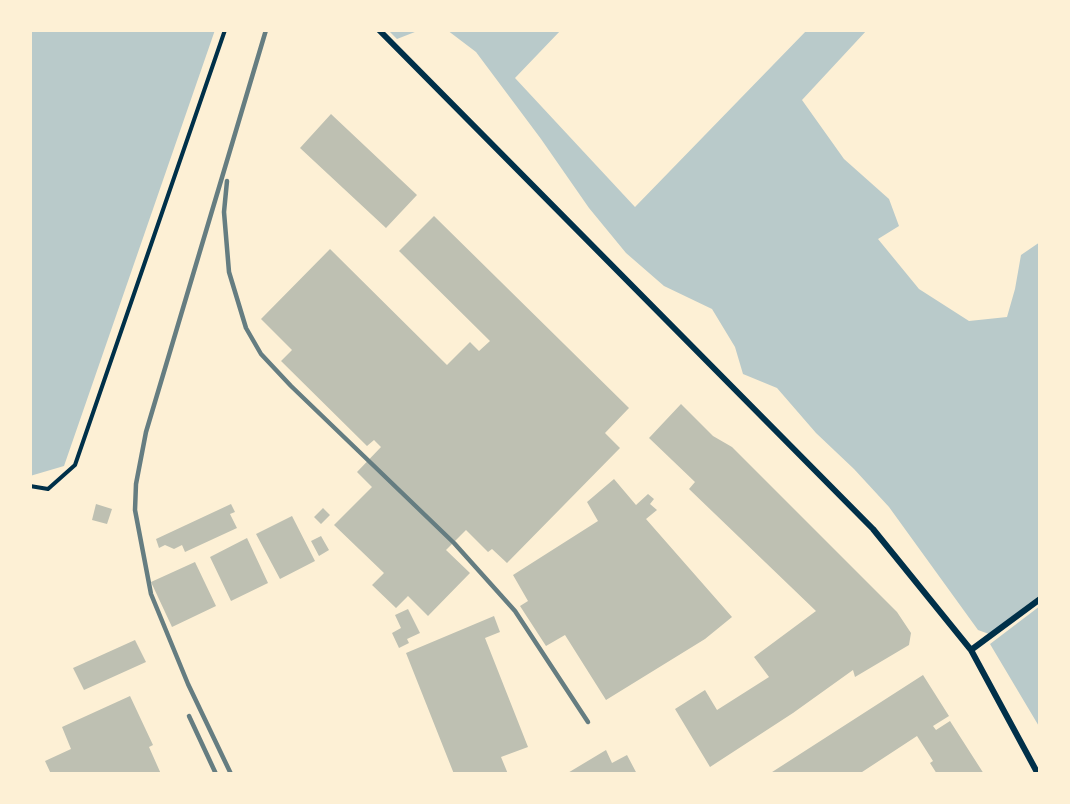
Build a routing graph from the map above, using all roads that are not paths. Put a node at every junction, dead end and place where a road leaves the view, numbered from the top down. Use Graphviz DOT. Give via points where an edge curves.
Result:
graph roads {
  1 [pos="225,30"];
  2 [pos="379,30"];
  3 [pos="30,486"];
  4 [pos="1040,599"];
  5 [pos="970,650"];
  6 [pos="1038,774"];
  1 -- 3 [label="lane" via="75,465 48,489"];
  2 -- 5 [label="street" via="873,529"];
  4 -- 5 [label="street"];
  5 -- 6 [label="street"];
}
